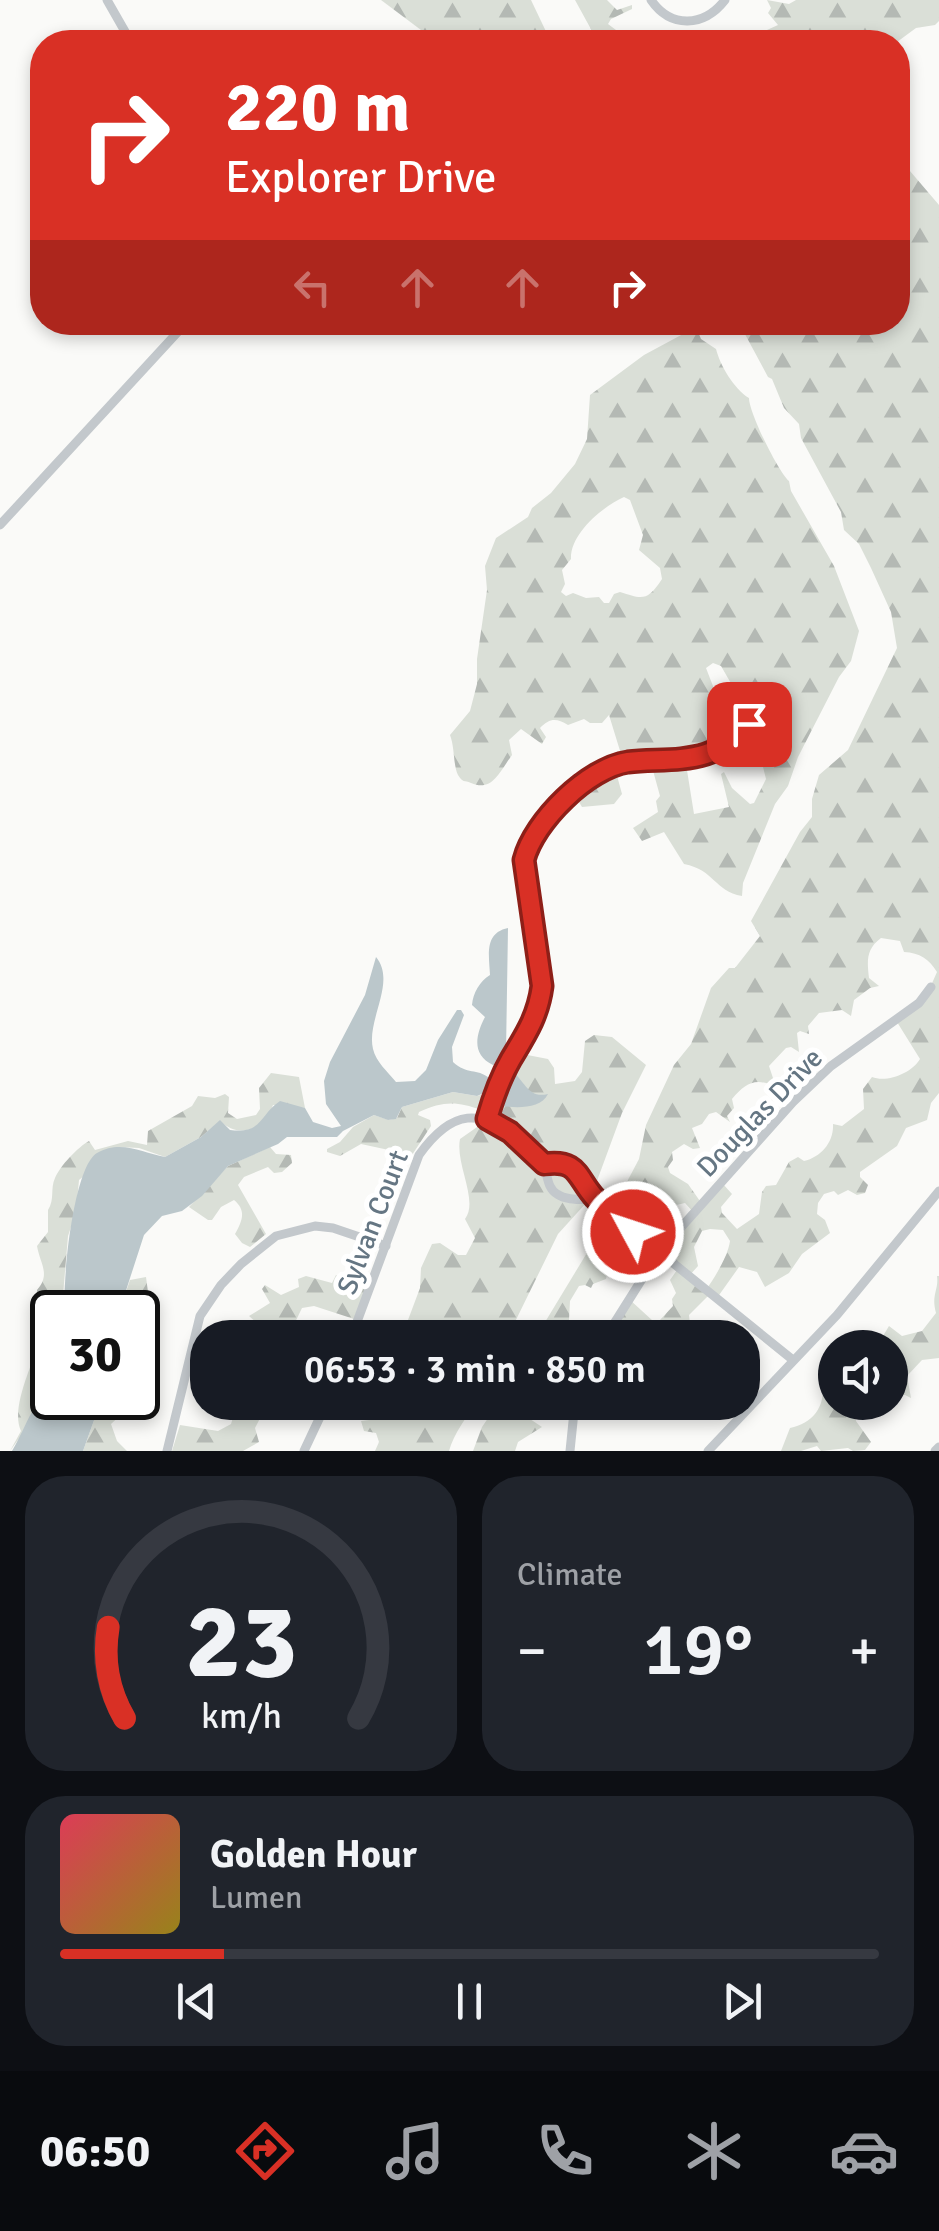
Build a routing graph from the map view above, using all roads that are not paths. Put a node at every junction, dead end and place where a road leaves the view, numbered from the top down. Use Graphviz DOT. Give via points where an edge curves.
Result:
graph roads {
  1 [pos="107,0"];
  2 [pos="651,0"];
  3 [pos="725,0"];
  4 [pos="123,30"];
  5 [pos="175,335"];
  6 [pos="0,525"];
  7 [pos="728,745"];
  8 [pos="930,987"];
  9 [pos="487,1119"];
  10 [pos="544,1164"];
  11 [pos="939,1191"];
  12 [pos="596,1200"];
  13 [pos="935,1205"];
  14 [pos="386,1246"];
  15 [pos="658,1252"];
  16 [pos="358,1320"];
  17 [pos="616,1320"];
  18 [pos="794,1360"];
  19 [pos="319,1420"];
  20 [pos="573,1420"];
  21 [pos="167,1451"];
  22 [pos="304,1451"];
  23 [pos="570,1451"];
  24 [pos="708,1451"];
  1 -- 4 [label="street"];
  2 -- 3 [label="street" via="684,22 710,15"];
  5 -- 6 [label="street"];
  7 -- 9 [label="street" via="682,759 624,763 592,776 529,842 524,860 540,1007"];
  8 -- 15 [label="street, Douglas Drive" via="919,1003 816,1079"];
  9 -- 10 [label="street"];
  9 -- 14 [label="street, Sylvan Court" via="462,1118 434,1134 419,1155"];
  10 -- 12 [label="street" via="572,1167"];
  10 -- 12 [label="street" via="560,1196"];
  11 -- 13 [label="street"];
  12 -- 15 [label="street"];
  13 -- 18 [label="street"];
  14 -- 16 [label="street, Sylvan Court"];
  14 -- 21 [label="street" via="333,1228 297,1228 241,1264 200,1316"];
  15 -- 17 [label="street, Douglas Drive"];
  15 -- 18 [label="street"];
  18 -- 24 [label="street"];
  19 -- 22 [label="street"];
  20 -- 23 [label="street"];
}
